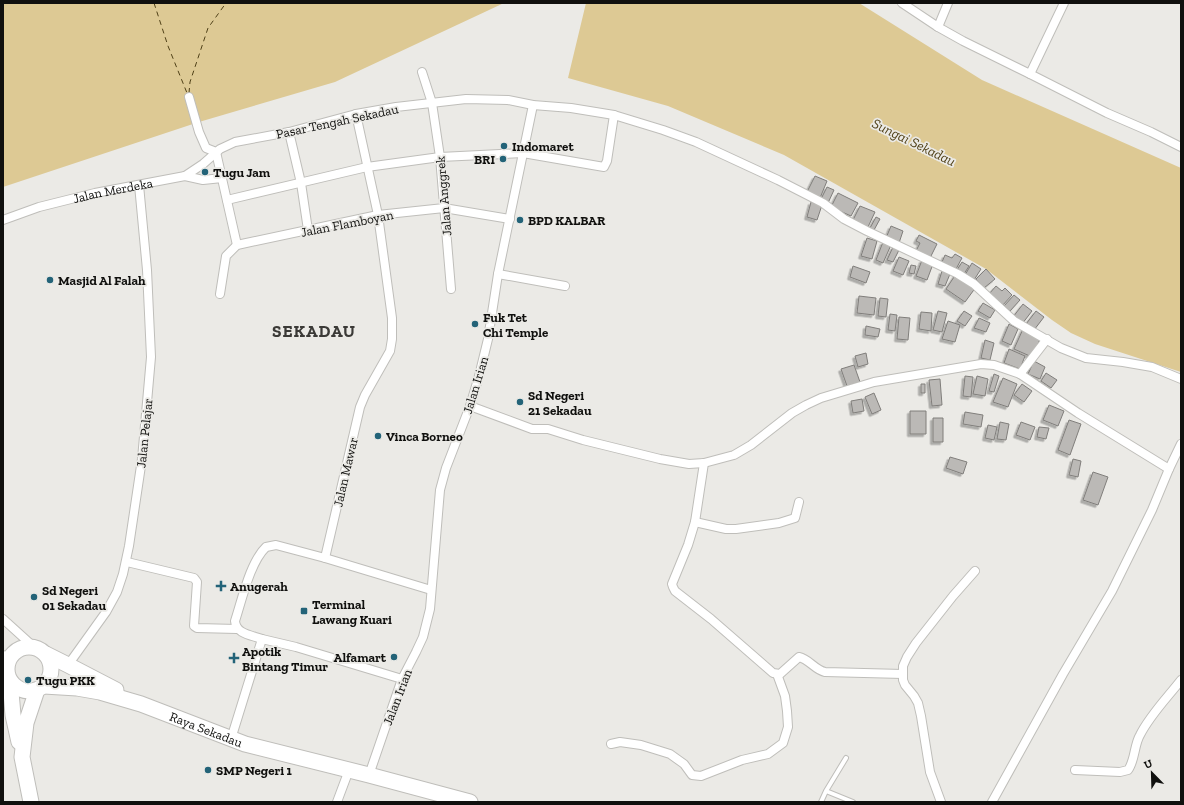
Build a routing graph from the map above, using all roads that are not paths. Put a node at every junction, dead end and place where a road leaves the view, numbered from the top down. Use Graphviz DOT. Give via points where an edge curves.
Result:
graph roads {
  1 [pos="902,3"];
  2 [pos="948,3"];
  3 [pos="1064,3"];
  4 [pos="938,28"];
  5 [pos="422,72"];
  6 [pos="1030,74"];
  7 [pos="189,97"];
  8 [pos="432,103"];
  9 [pos="533,105"];
  10 [pos="356,114"];
  11 [pos="614,115"];
  12 [pos="289,132"];
  13 [pos="1181,147"];
  14 [pos="216,152"];
  15 [pos="523,153"];
  16 [pos="440,157"];
  17 [pos="367,167"];
  18 [pos="185,176"];
  19 [pos="222,178"];
  20 [pos="301,183"];
  21 [pos="139,185"];
  22 [pos="227,200"];
  23 [pos="444,208"];
  24 [pos="378,215"];
  25 [pos="510,219"];
  26 [pos="3,220"];
  27 [pos="308,230"];
  28 [pos="237,245"];
  29 [pos="498,274"];
  30 [pos="565,286"];
  31 [pos="451,289"];
  32 [pos="220,294"];
  33 [pos="1047,339"];
  34 [pos="1020,374"];
  35 [pos="1181,379"];
  36 [pos="470,406"];
  37 [pos="1181,444"];
  38 [pos="1179,454"];
  39 [pos="704,463"];
  40 [pos="1169,469"];
  41 [pos="799,502"];
  42 [pos="695,522"];
  43 [pos="325,558"];
  44 [pos="126,562"];
  45 [pos="975,571"];
  46 [pos="431,590"];
  47 [pos="3,619"];
  48 [pos="237,629"];
  49 [pos="262,639"];
  50 [pos="41,651"];
  51 [pos="5,660"];
  52 [pos="68,665"];
  53 [pos="777,674"];
  54 [pos="903,674"];
  55 [pos="402,679"];
  56 [pos="1181,680"];
  57 [pos="10,681"];
  58 [pos="41,688"];
  59 [pos="141,704"];
  60 [pos="231,739"];
  61 [pos="611,744"];
  62 [pos="22,757"];
  63 [pos="846,758"];
  64 [pos="349,770"];
  65 [pos="1075,770"];
  66 [pos="369,775"];
  67 [pos="826,791"];
  68 [pos="31,802"];
  69 [pos="337,802"];
  70 [pos="470,802"];
  71 [pos="821,802"];
  72 [pos="853,802"];
  73 [pos="942,802"];
  74 [pos="992,802"];
  1 -- 4 [label="street"];
  2 -- 4 [label="street"];
  3 -- 6 [label="street"];
  4 -- 6 [label="street"];
  5 -- 8 [label="street, Jalan Anggrek"];
  6 -- 13 [label="street"];
  7 -- 14 [label="street" via="206,148"];
  8 -- 9 [label="street, Pasar Tengah Sekadau" via="473,99 508,100"];
  8 -- 10 [label="street, Pasar Tengah Sekadau"];
  8 -- 16 [label="street, Jalan Anggrek"];
  9 -- 11 [label="street, Pasar Tengah Sekadau"];
  9 -- 15 [label="street, Jalan Irian"];
  10 -- 12 [label="street, Pasar Tengah Sekadau"];
  10 -- 17 [label="street, Jalan Mawar"];
  11 -- 15 [label="street" via="604,167"];
  11 -- 33 [label="street, Pasar Tengah Sekadau" via="696,142 823,203 844,219 958,274 974,284 1014,321"];
  12 -- 14 [label="street, Pasar Tengah Sekadau" via="235,142"];
  12 -- 20 [label="street"];
  14 -- 18 [label="street, Jalan Merdeka"];
  14 -- 19 [label="street"];
  15 -- 16 [label="street"];
  15 -- 25 [label="street, Jalan Irian"];
  16 -- 17 [label="street"];
  16 -- 23 [label="street, Jalan Anggrek"];
  17 -- 20 [label="street"];
  17 -- 24 [label="street, Jalan Mawar"];
  18 -- 19 [label="street" via="203,180"];
  18 -- 21 [label="street, Jalan Merdeka"];
  19 -- 22 [label="street"];
  20 -- 22 [label="street"];
  20 -- 27 [label="street"];
  21 -- 26 [label="street, Jalan Merdeka" via="39,207"];
  21 -- 44 [label="street, Jalan Pelajar" via="151,357 142,459"];
  22 -- 28 [label="street"];
  23 -- 24 [label="street, Jalan Flamboyan"];
  23 -- 25 [label="street, Jalan Flamboyan"];
  23 -- 31 [label="street, Jalan Anggrek"];
  24 -- 27 [label="street, Jalan Flamboyan"];
  24 -- 43 [label="street, Jalan Mawar" via="392,318 392,346 360,407"];
  25 -- 29 [label="street, Jalan Irian"];
  27 -- 28 [label="street, Jalan Flamboyan"];
  28 -- 32 [label="street" via="226,256"];
  29 -- 30 [label="street"];
  29 -- 36 [label="street, Jalan Irian" via="488,339"];
  33 -- 34 [label="street"];
  33 -- 35 [label="street, Pasar Tengah Sekadau" via="1060,348 1086,358 1152,367"];
  34 -- 39 [label="street" via="994,365 981,364 874,382 848,389 792,413 752,445 734,455"];
  34 -- 40 [label="street"];
  36 -- 39 [label="street" via="532,429 548,429 660,459 689,464"];
  36 -- 46 [label="street, Jalan Irian" via="442,485"];
  37 -- 38 [label="street"];
  38 -- 40 [label="street"];
  39 -- 42 [label="street"];
  40 -- 74 [label="street" via="1112,591"];
  41 -- 42 [label="street" via="795,518 779,523 731,529"];
  42 -- 53 [label="street" via="672,584 673,588"];
  43 -- 46 [label="street"];
  43 -- 48 [label="street" via="276,545 266,547 257,557 245,590 235,621"];
  44 -- 48 [label="street" via="194,578 197,582 194,626"];
  44 -- 52 [label="street, Jalan Pelajar" via="111,603"];
  45 -- 54 [label="street" via="916,643 903,666"];
  46 -- 55 [label="street, Jalan Irian" via="430,609 423,637"];
  47 -- 50 [label="street"];
  48 -- 49 [label="street"];
  49 -- 55 [label="street"];
  49 -- 60 [label="street"];
  50 -- 51 [label="highway" via="25,647 15,652 8,661"];
  50 -- 52 [label="highway"];
  50 -- 58 [label="highway" via="49,659 52,670 48,681"];
  51 -- 57 [label="highway"];
  52 -- 59 [label="highway"];
  53 -- 54 [label="street" via="783,672 799,657 825,672"];
  53 -- 61 [label="street" via="785,696 788,728 783,743 768,754 742,760 700,776 692,775 684,764 670,754 641,745 620,742"];
  54 -- 73 [label="street" via="905,685 920,709 930,772"];
  55 -- 66 [label="street, Jalan Irian"];
  56 -- 65 [label="street" via="1137,739 1128,770"];
  57 -- 58 [label="highway" via="25,691"];
  57 -- 62 [label="highway" via="13,715"];
  58 -- 59 [label="highway, Raya Sekadau" via="77,688"];
  58 -- 62 [label="highway" via="26,723"];
  59 -- 60 [label="highway, Raya Sekadau"];
  60 -- 64 [label="highway, Raya Sekadau"];
  62 -- 68 [label="highway"];
  63 -- 67 [label="lane"];
  64 -- 66 [label="highway, Raya Sekadau"];
  64 -- 69 [label="street"];
  66 -- 70 [label="highway, Raya Sekadau"];
  67 -- 71 [label="lane"];
  67 -- 72 [label="lane"];
}
